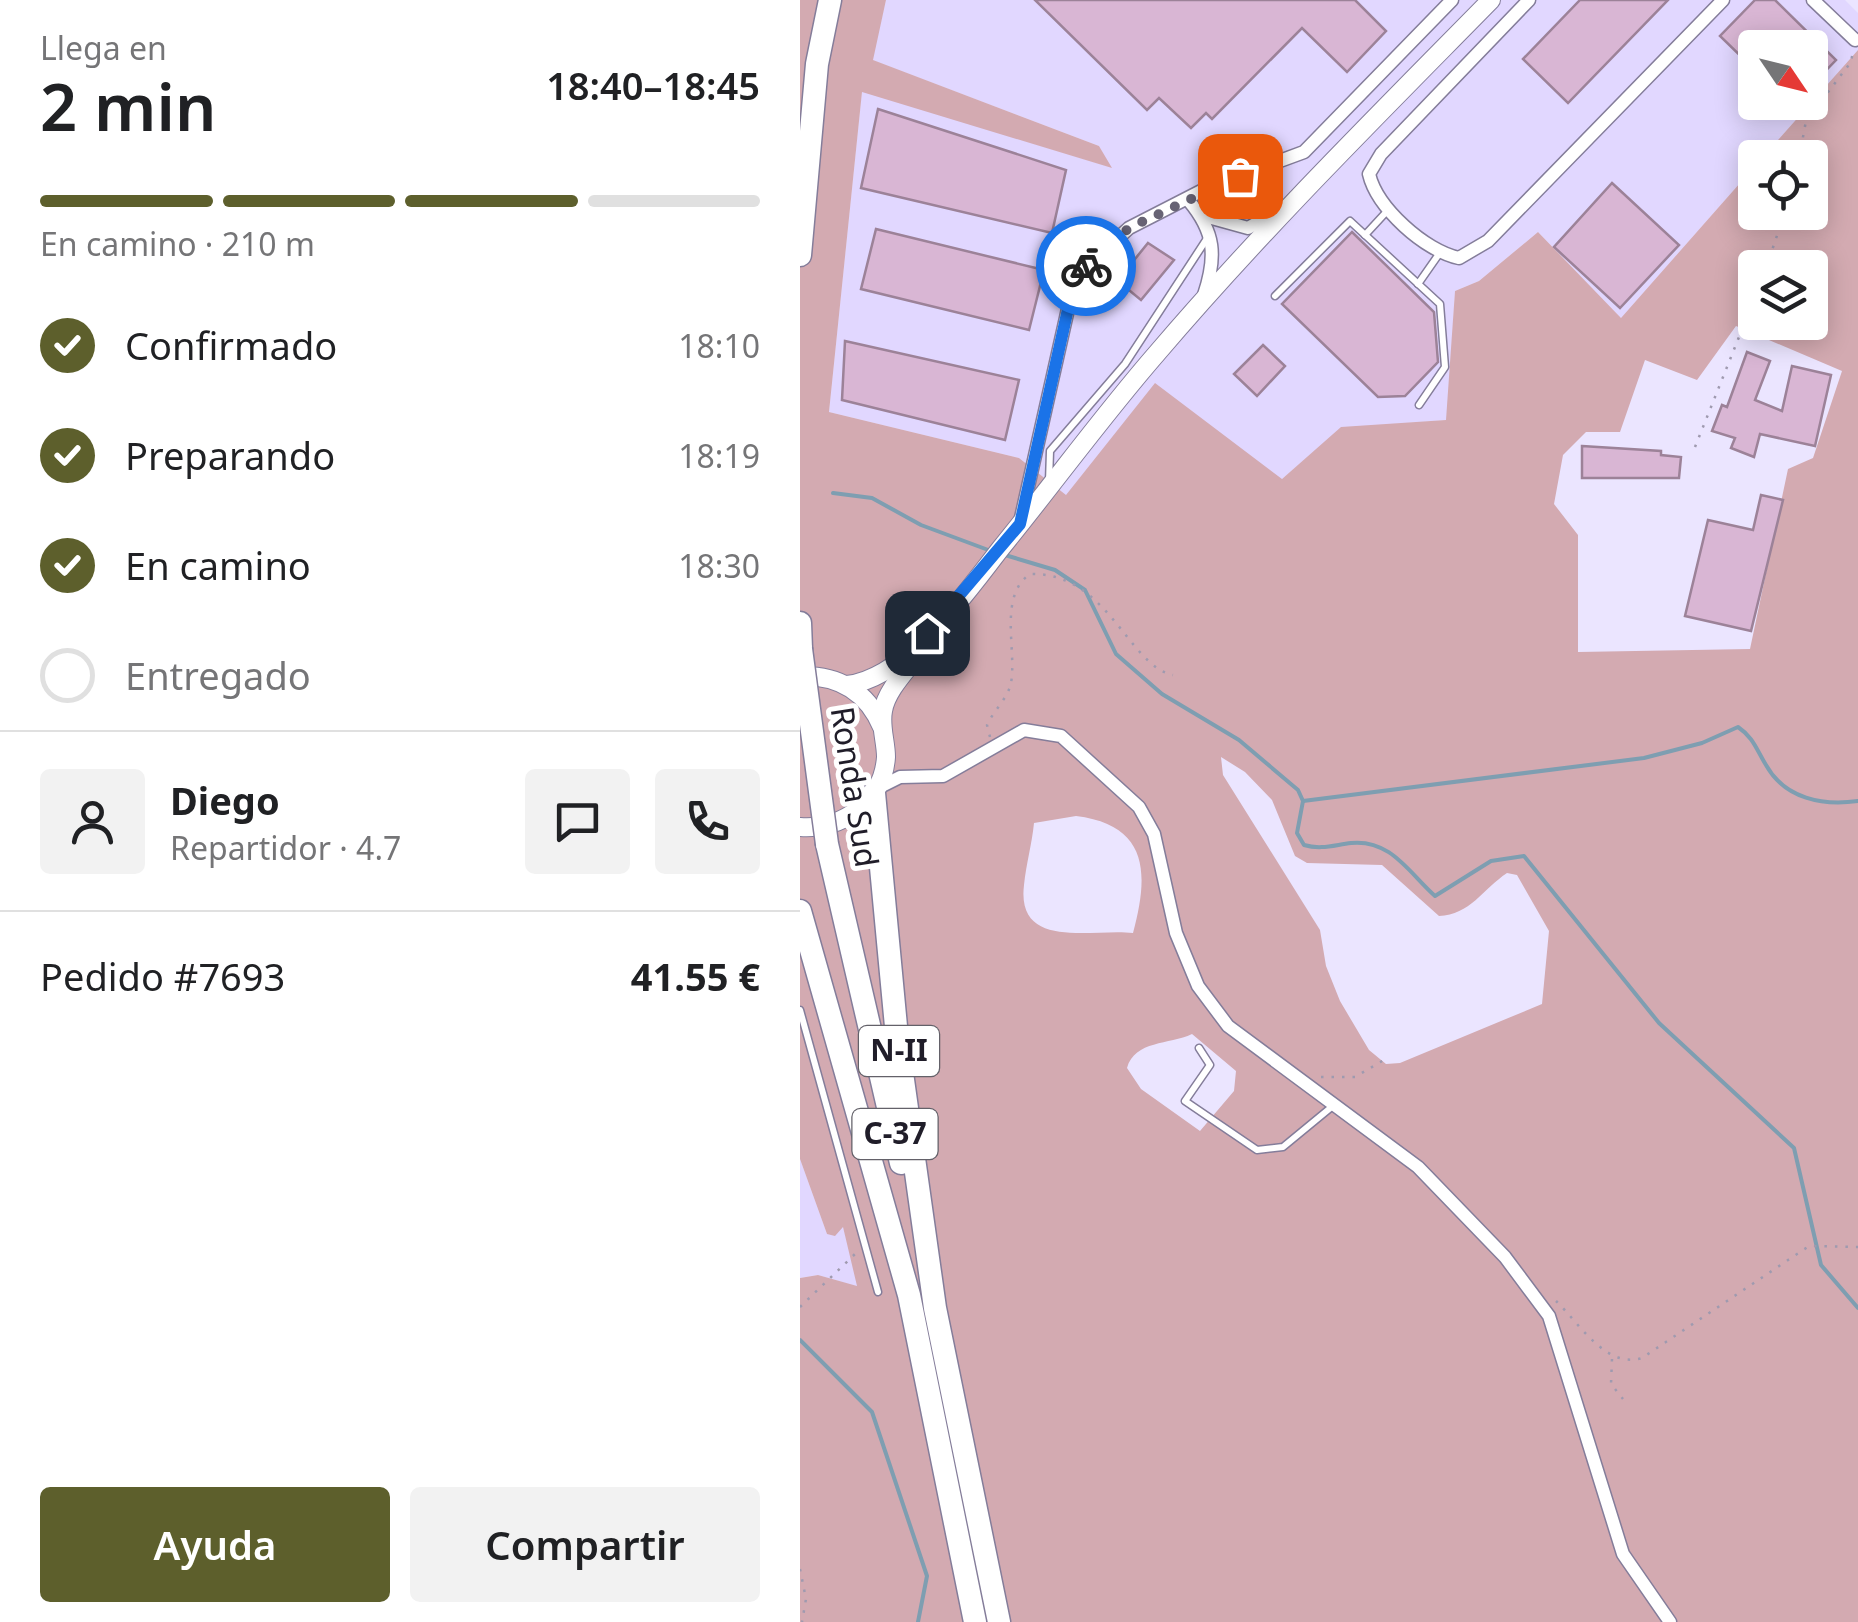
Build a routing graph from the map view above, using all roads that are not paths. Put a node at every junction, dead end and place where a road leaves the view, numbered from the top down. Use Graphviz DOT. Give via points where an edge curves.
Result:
graph roads {
  1 [pos="830,0"];
  2 [pos="1452,0"];
  3 [pos="1491,0"];
  4 [pos="1529,0"];
  5 [pos="1722,0"];
  6 [pos="1812,0"];
  7 [pos="1855,40"];
  8 [pos="1298,196"];
  9 [pos="1189,201"];
  10 [pos="1390,208"];
  11 [pos="1201,215"];
  12 [pos="1211,232"];
  13 [pos="1365,234"];
  14 [pos="1439,254"];
  15 [pos="800,255"];
  16 [pos="1418,284"];
  17 [pos="1275,296"];
  18 [pos="1200,305"];
  19 [pos="1418,404"];
  20 [pos="1049,488"];
  21 [pos="1020,524"];
  22 [pos="947,613"];
  23 [pos="800,623"];
  24 [pos="801,649"];
  25 [pos="800,676"];
  26 [pos="847,685"];
  27 [pos="883,729"];
  28 [pos="886,752"];
  29 [pos="912,777"];
  30 [pos="875,791"];
  31 [pos="800,827"];
  32 [pos="800,910"];
  33 [pos="851,960"];
  34 [pos="800,1010"];
  35 [pos="1199,1048"];
  36 [pos="1337,1103"];
  37 [pos="878,1292"];
  38 [pos="908,1295"];
  39 [pos="934,1308"];
  40 [pos="975,1622"];
  41 [pos="999,1622"];
  42 [pos="1670,1622"];
  1 -- 15 [label="highway" via="817,64"];
  2 -- 9 [label="street" via="1304,152"];
  3 -- 8 [label="street, N-II"];
  4 -- 10 [label="street" via="1381,154 1369,174 1373,194"];
  5 -- 14 [label="street" via="1488,241 1459,258"];
  6 -- 7 [label="street"];
  8 -- 11 [label="street" via="1248,228"];
  8 -- 18 [label="street, N-II"];
  9 -- 11 [label="street"];
  9 -- 21 [label="street" via="1129,228 1080,273"];
  10 -- 13 [label="lane"];
  10 -- 14 [label="street"];
  11 -- 12 [label="street"];
  12 -- 18 [label="street" via="1214,254"];
  12 -- 20 [label="lane" via="1125,364 1050,451"];
  13 -- 16 [label="lane"];
  13 -- 17 [label="lane" via="1350,221"];
  14 -- 16 [label="lane"];
  16 -- 19 [label="lane" via="1440,304 1446,367"];
  18 -- 20 [label="street, N-II"];
  20 -- 21 [label="street, N-II"];
  21 -- 22 [label="street, N-II"];
  22 -- 26 [label="street, N-II" via="887,674"];
  22 -- 27 [label="street, N-II" via="889,696"];
  23 -- 24 [label="highway, Ronda Sud / C-37"];
  24 -- 33 [label="highway, Ronda Sud / C-37, bridge" via="827,844"];
  25 -- 26 [label="street"];
  26 -- 27 [label="street" via="869,703"];
  27 -- 28 [label="street, N-II"];
  28 -- 29 [label="street"];
  28 -- 30 [label="street, N-II"];
  29 -- 30 [label="street"];
  29 -- 36 [label="street" via="943,776 1024,730 1061,736 1140,807 1154,834 1176,933 1198,986 1228,1026"];
  30 -- 31 [label="street" via="836,823"];
  30 -- 39 [label="highway, N-II" via="897,1038"];
  32 -- 38 [label="highway, N-II"];
  33 -- 38 [label="highway, Ronda Sud / C-37"];
  33 -- 39 [label="highway, Ronda Sud / C-37"];
  34 -- 37 [label="lane"];
  35 -- 36 [label="lane" via="1210,1064 1186,1102 1257,1150 1283,1147"];
  36 -- 42 [label="street" via="1418,1167 1505,1257 1549,1316 1623,1554"];
  38 -- 40 [label="highway, C-37"];
  39 -- 41 [label="highway, C-37"];
}
